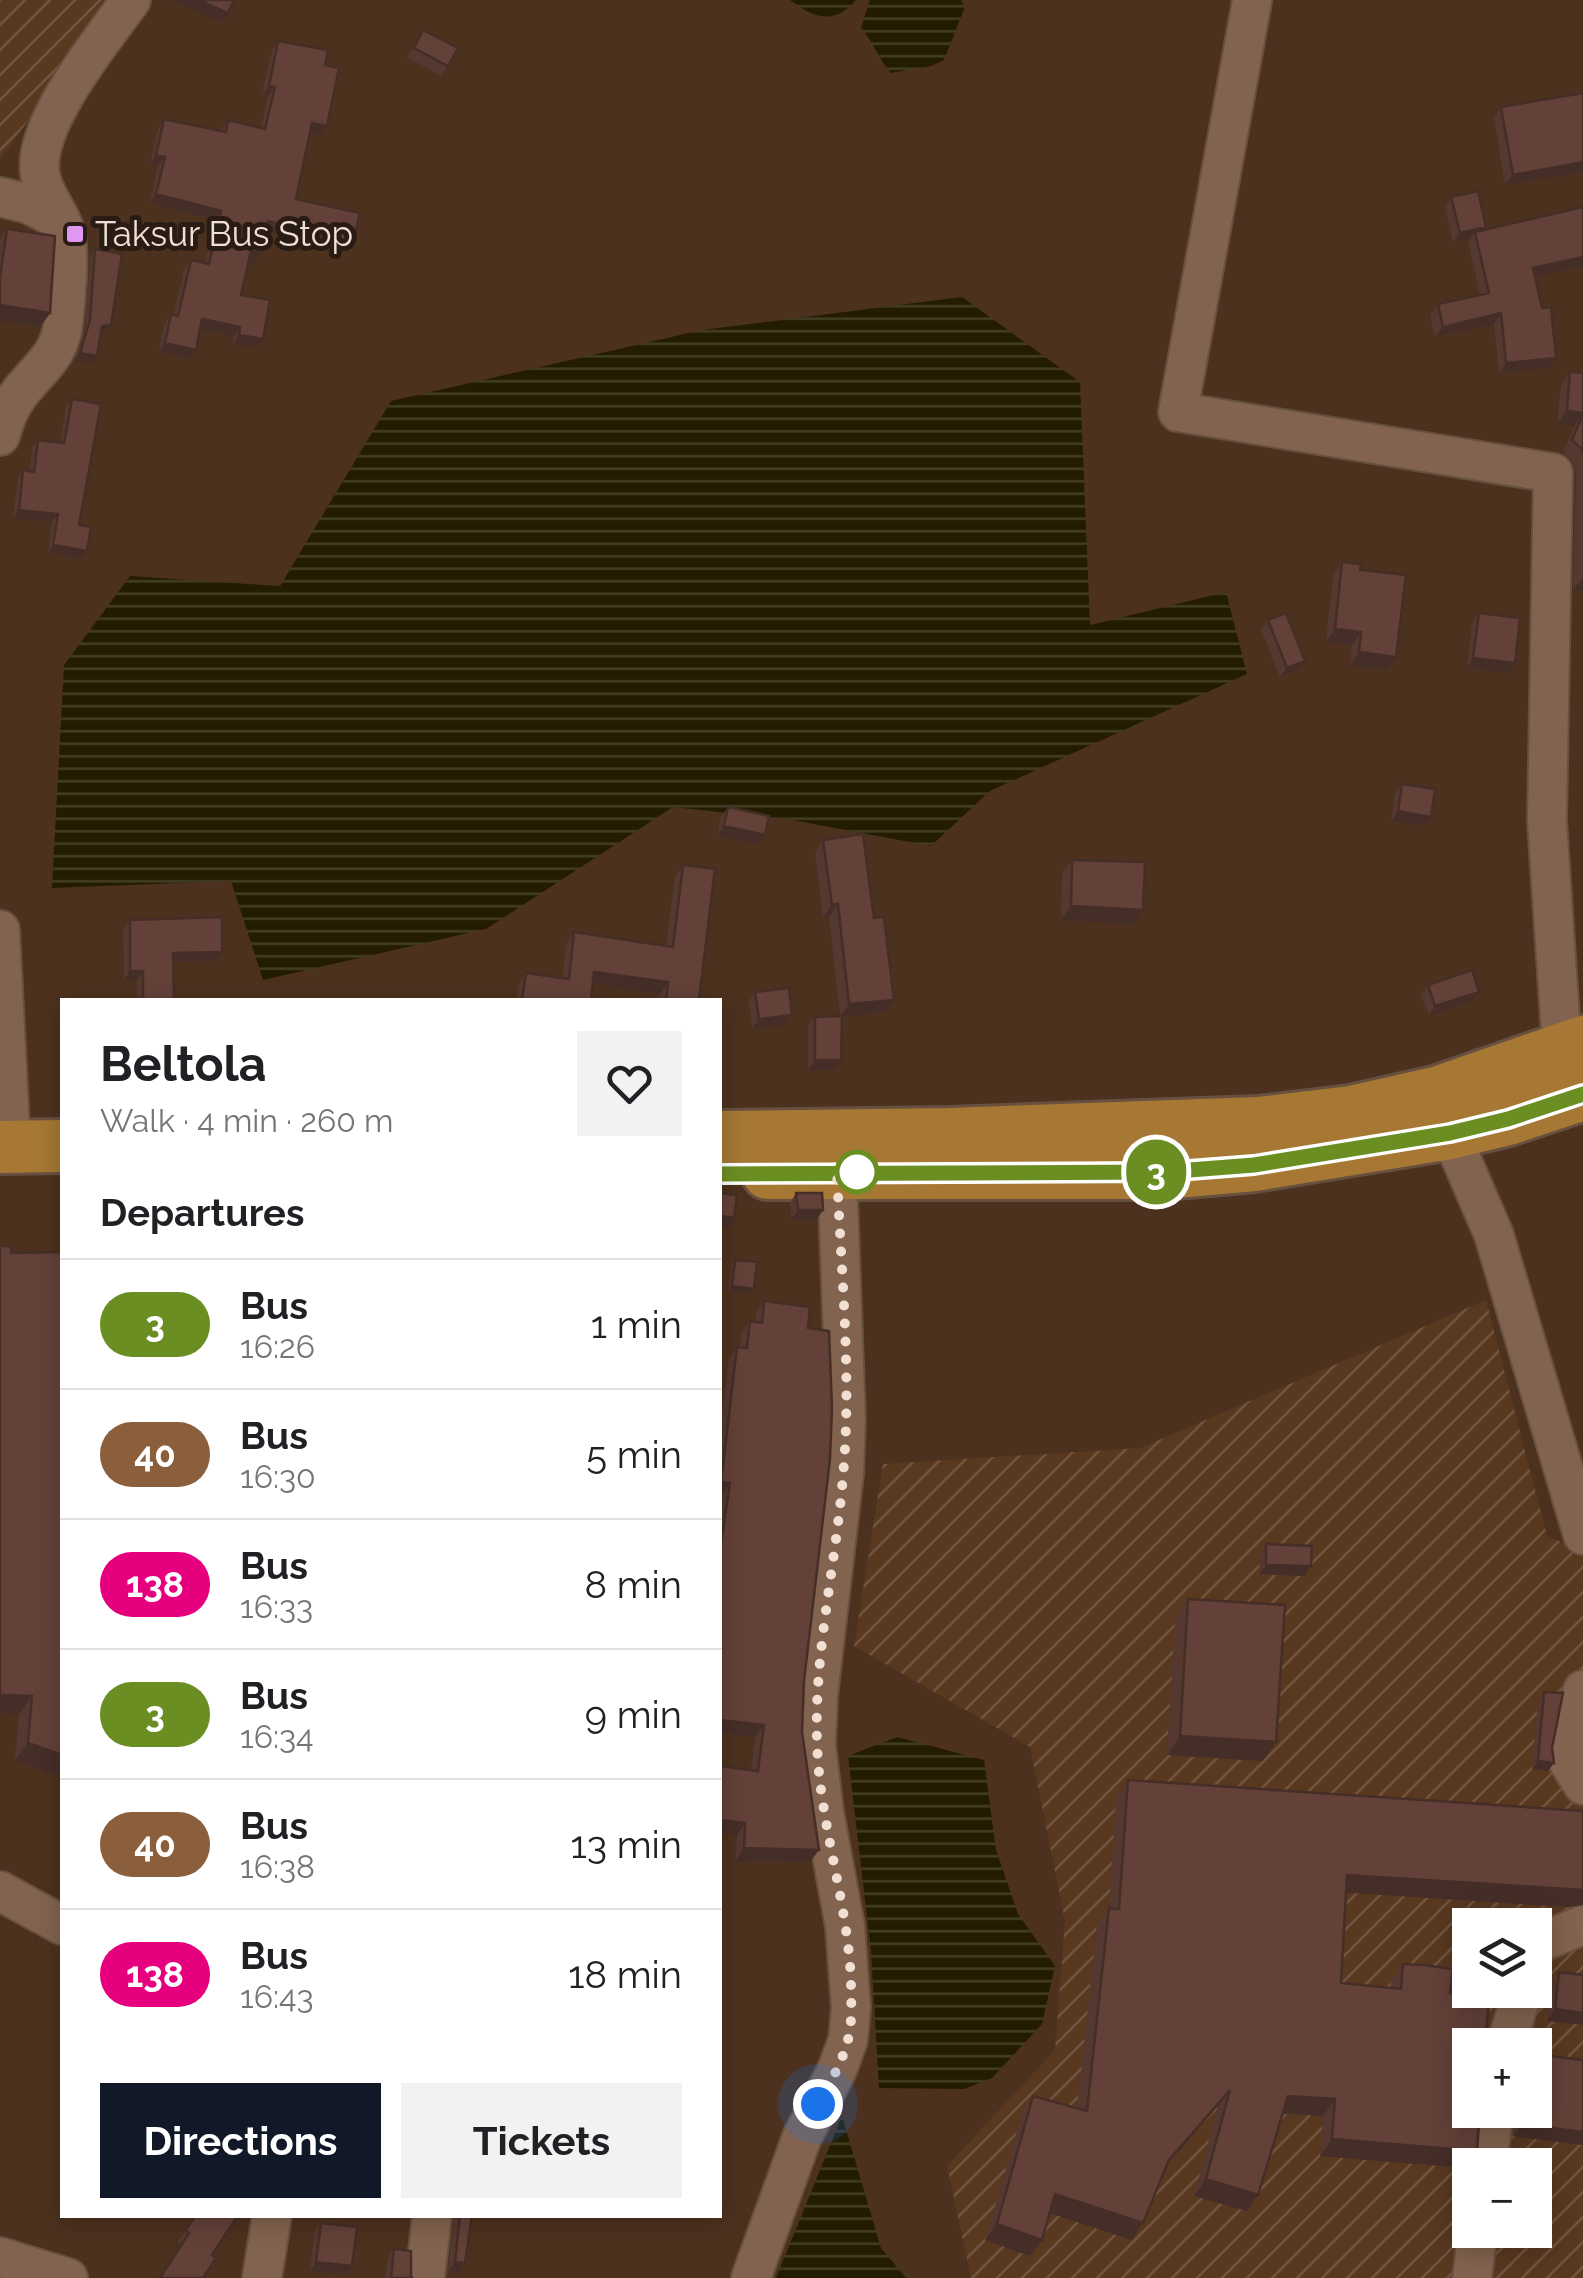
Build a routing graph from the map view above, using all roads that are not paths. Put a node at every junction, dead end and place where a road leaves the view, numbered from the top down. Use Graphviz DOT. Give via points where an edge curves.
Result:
graph roads {
  1 [pos="131,0"];
  2 [pos="1252,2"];
  3 [pos="0,198"];
  4 [pos="60,220"];
  5 [pos="0,436"];
  6 [pos="0,930"];
  7 [pos="1576,1077"];
  8 [pos="1450,1133"];
  9 [pos="722,1137"];
  10 [pos="60,1146"];
  11 [pos="4,1159"];
  12 [pos="837,1172"];
  13 [pos="722,1174"];
  14 [pos="60,1179"];
  15 [pos="1583,1536"];
  16 [pos="1583,1690"];
  17 [pos="1583,1786"];
  18 [pos="0,1891"];
  19 [pos="60,1923"];
  20 [pos="1583,1925"];
  21 [pos="1552,1938"];
  22 [pos="272,2218"];
  23 [pos="432,2218"];
  24 [pos="1476,2248"];
  25 [pos="0,2256"];
  26 [pos="68,2278"];
  27 [pos="262,2278"];
  28 [pos="425,2278"];
  29 [pos="750,2278"];
  30 [pos="1472,2278"];
  1 -- 4 [label="street" via="45,132 40,176"];
  2 -- 7 [label="street" via="1178,412 1553,473 1547,821"];
  3 -- 4 [label="street"];
  4 -- 5 [label="street" via="66,245 58,346 18,395"];
  6 -- 11 [label="street"];
  7 -- 8 [label="highway"];
  7 -- 9 [label="highway" via="1258,1122"];
  8 -- 12 [label="highway" via="1254,1165 1164,1172"];
  8 -- 15 [label="street" via="1494,1235"];
  10 -- 11 [label="highway"];
  11 -- 14 [label="highway"];
  12 -- 13 [label="highway"];
  12 -- 29 [label="street" via="846,1420 816,1745 846,1926 852,2008 837,2070 802,2136"];
  16 -- 17 [label="street" via="1568,1762"];
  18 -- 19 [label="street"];
  20 -- 21 [label="street"];
  22 -- 27 [label="street"];
  23 -- 28 [label="street"];
  24 -- 30 [label="street"];
  25 -- 26 [label="street"];
}
